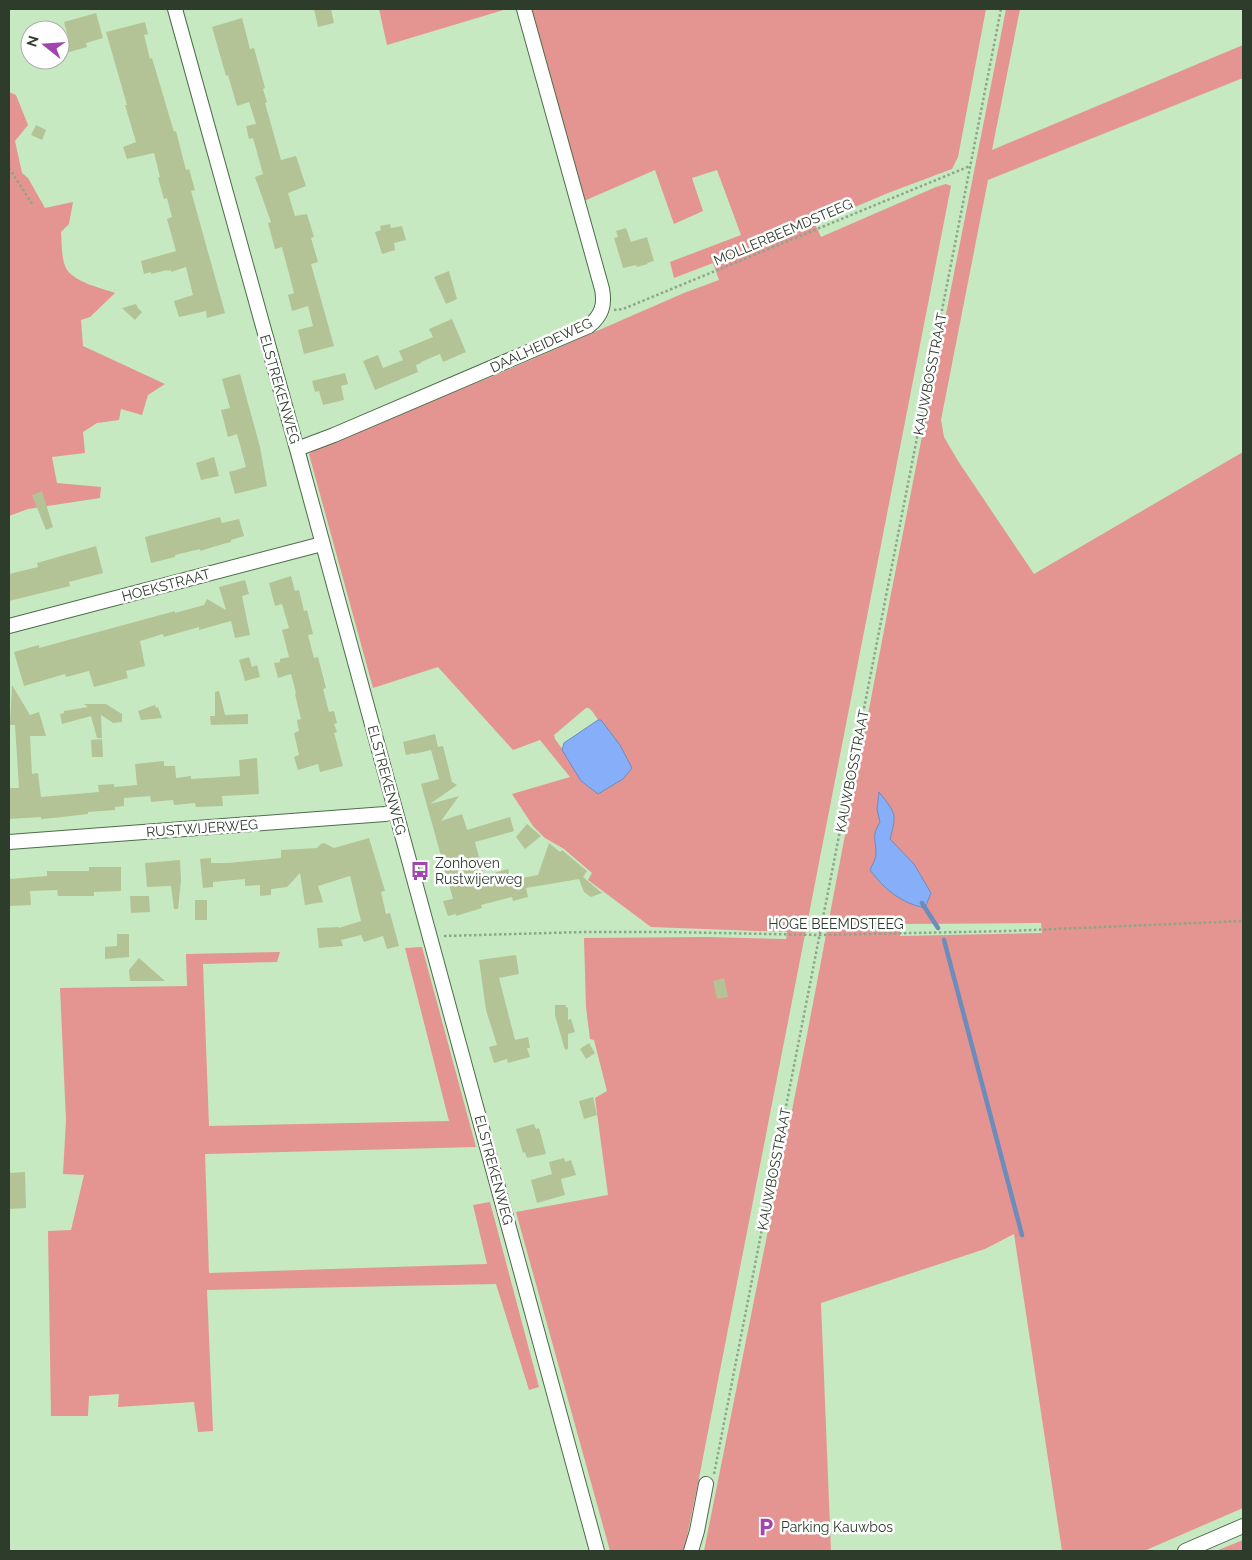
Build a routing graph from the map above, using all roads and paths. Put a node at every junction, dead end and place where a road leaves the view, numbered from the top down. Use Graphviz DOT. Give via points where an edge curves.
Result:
graph roads {
  1 [pos="175,9"];
  2 [pos="524,9"];
  3 [pos="1001,9"];
  4 [pos="971,166"];
  5 [pos="9,168"];
  6 [pos="33,205"];
  7 [pos="602,310"];
  8 [pos="297,449"];
  9 [pos="322,544"];
  10 [pos="9,626"];
  11 [pos="396,812"];
  12 [pos="9,842"];
  13 [pos="1243,921"];
  14 [pos="820,935"];
  15 [pos="430,937"];
  16 [pos="710,1480"];
  17 [pos="1243,1526"];
  18 [pos="597,1551"];
  19 [pos="691,1551"];
  20 [pos="1185,1551"];
  1 -- 8 [label="street, ELSTREKENWEG"];
  2 -- 7 [label="street, DAALHEIDEWEG" via="602,289"];
  3 -- 4 [label="path, KAUWBOSSTRAAT"];
  4 -- 7 [label="path, MOLLERBEEMDSTEEG" via="623,309"];
  4 -- 14 [label="path, KAUWBOSSTRAAT"];
  5 -- 6 [label="path"];
  7 -- 8 [label="street, DAALHEIDEWEG" via="598,319 589,326"];
  8 -- 9 [label="street, ELSTREKENWEG"];
  9 -- 10 [label="street, HOEKSTRAAT"];
  9 -- 11 [label="street, ELSTREKENWEG"];
  11 -- 12 [label="street, RUSTWIJERWEG"];
  11 -- 15 [label="street, ELSTREKENWEG"];
  13 -- 14 [label="path, HOGE BEEMDSTEEG"];
  14 -- 15 [label="path, HOGE BEEMDSTEEG" via="584,932"];
  14 -- 16 [label="path, KAUWBOSSTRAAT"];
  15 -- 18 [label="street, ELSTREKENWEG"];
  16 -- 19 [label="street"];
  17 -- 20 [label="street"];
}
